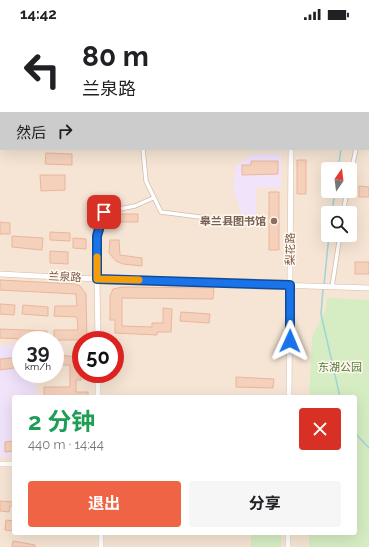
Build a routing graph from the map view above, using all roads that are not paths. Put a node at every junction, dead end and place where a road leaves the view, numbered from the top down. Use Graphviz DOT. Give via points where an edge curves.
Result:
graph roads {
  1 [pos="143,150"];
  2 [pos="290,150"];
  3 [pos="356,150"];
  4 [pos="353,162"];
  5 [pos="153,198"];
  6 [pos="246,223"];
  7 [pos="339,242"];
  8 [pos="0,274"];
  9 [pos="97,279"];
  10 [pos="290,285"];
  11 [pos="330,287"];
  12 [pos="369,288"];
  13 [pos="98,331"];
  14 [pos="98,383"];
  15 [pos="98,395"];
  16 [pos="289,395"];
  17 [pos="0,464"];
  18 [pos="12,464"];
  19 [pos="101,535"];
  20 [pos="288,535"];
  21 [pos="101,547"];
  22 [pos="288,547"];
  1 -- 5 [label="street" via="146,181"];
  2 -- 10 [label="street, 梨花路"];
  3 -- 4 [label="street"];
  5 -- 6 [label="street" via="161,212"];
  5 -- 9 [label="street" via="135,206 104,212 97,236"];
  7 -- 11 [label="street"];
  8 -- 9 [label="street, 兰泉路"];
  9 -- 10 [label="street, 兰泉路"];
  9 -- 13 [label="street"];
  10 -- 11 [label="street, 兰泉路"];
  10 -- 16 [label="street, 梨花路"];
  11 -- 12 [label="street, 兰泉路"];
  14 -- 15 [label="street"];
  17 -- 18 [label="street"];
  19 -- 21 [label="street"];
  20 -- 22 [label="street"];
}
